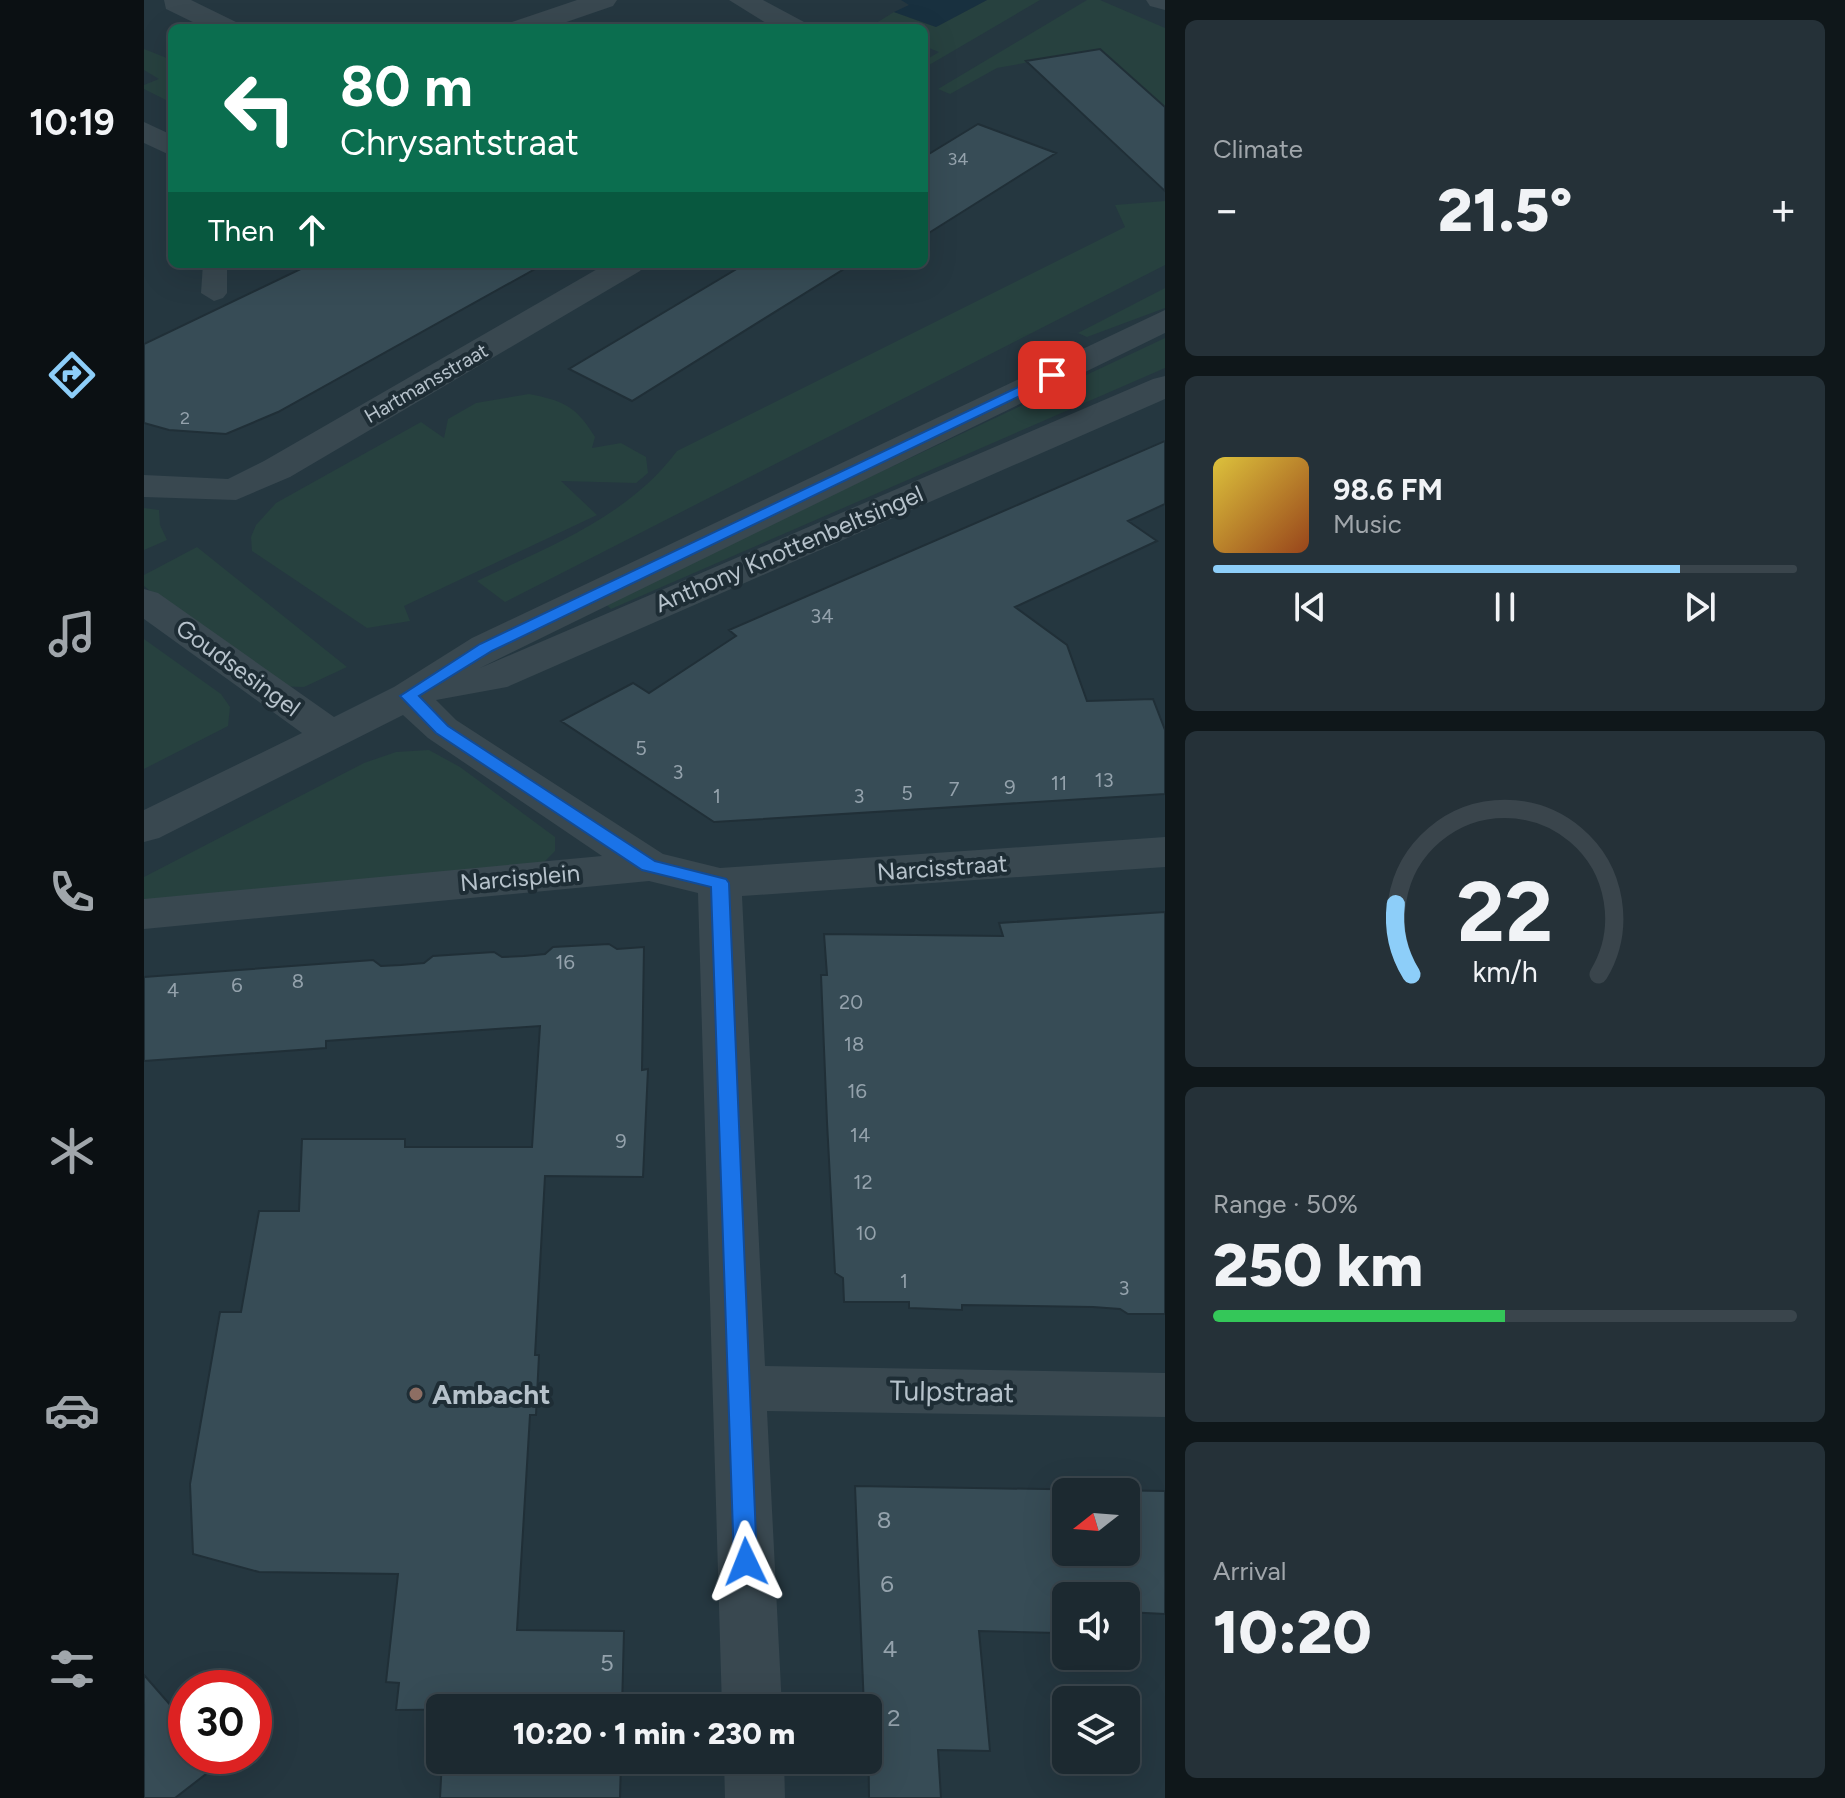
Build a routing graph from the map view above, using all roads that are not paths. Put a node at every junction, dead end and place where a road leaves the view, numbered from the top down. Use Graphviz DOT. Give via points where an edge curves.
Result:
graph roads {
  1 [pos="603,0"];
  2 [pos="743,0"];
  3 [pos="172,4"];
  4 [pos="217,24"];
  5 [pos="534,24"];
  6 [pos="787,24"];
  7 [pos="144,131"];
  8 [pos="168,145"];
  9 [pos="215,268"];
  10 [pos="622,268"];
  11 [pos="214,293"];
  12 [pos="1165,320"];
  13 [pos="1165,386"];
  14 [pos="144,486"];
  15 [pos="144,601"];
  16 [pos="408,696"];
  17 [pos="331,734"];
  18 [pos="144,828"];
  19 [pos="1165,852"];
  20 [pos="649,866"];
  21 [pos="720,883"];
  22 [pos="144,914"];
  23 [pos="739,1388"];
  24 [pos="1165,1395"];
  25 [pos="751,1694"];
  26 [pos="754,1774"];
  27 [pos="755,1798"];
  1 -- 5 [label="street"];
  2 -- 6 [label="street"];
  3 -- 4 [label="street"];
  7 -- 8 [label="street"];
  9 -- 11 [label="lane"];
  10 -- 14 [label="street, Hartmansstraat" via="236,489"];
  12 -- 16 [label="street, Anthony Knottenbeltsingel" via="486,647"];
  13 -- 16 [label="street, Anthony Knottenbeltsingel" via="493,678"];
  15 -- 17 [label="street, Goudsesingel"];
  16 -- 17 [label="street, Anthony Knottenbeltsingel"];
  16 -- 20 [label="street, Narcisplein" via="442,729"];
  17 -- 18 [label="street, Anthony Knottenbeltsingel"];
  19 -- 21 [label="street, Narcisstraat"];
  20 -- 21 [label="street, Narcisstraat"];
  20 -- 22 [label="street, Narcisplein"];
  21 -- 23 [label="street"];
  23 -- 24 [label="street, Tulpstraat"];
  23 -- 25 [label="street"];
  26 -- 27 [label="street"];
}
